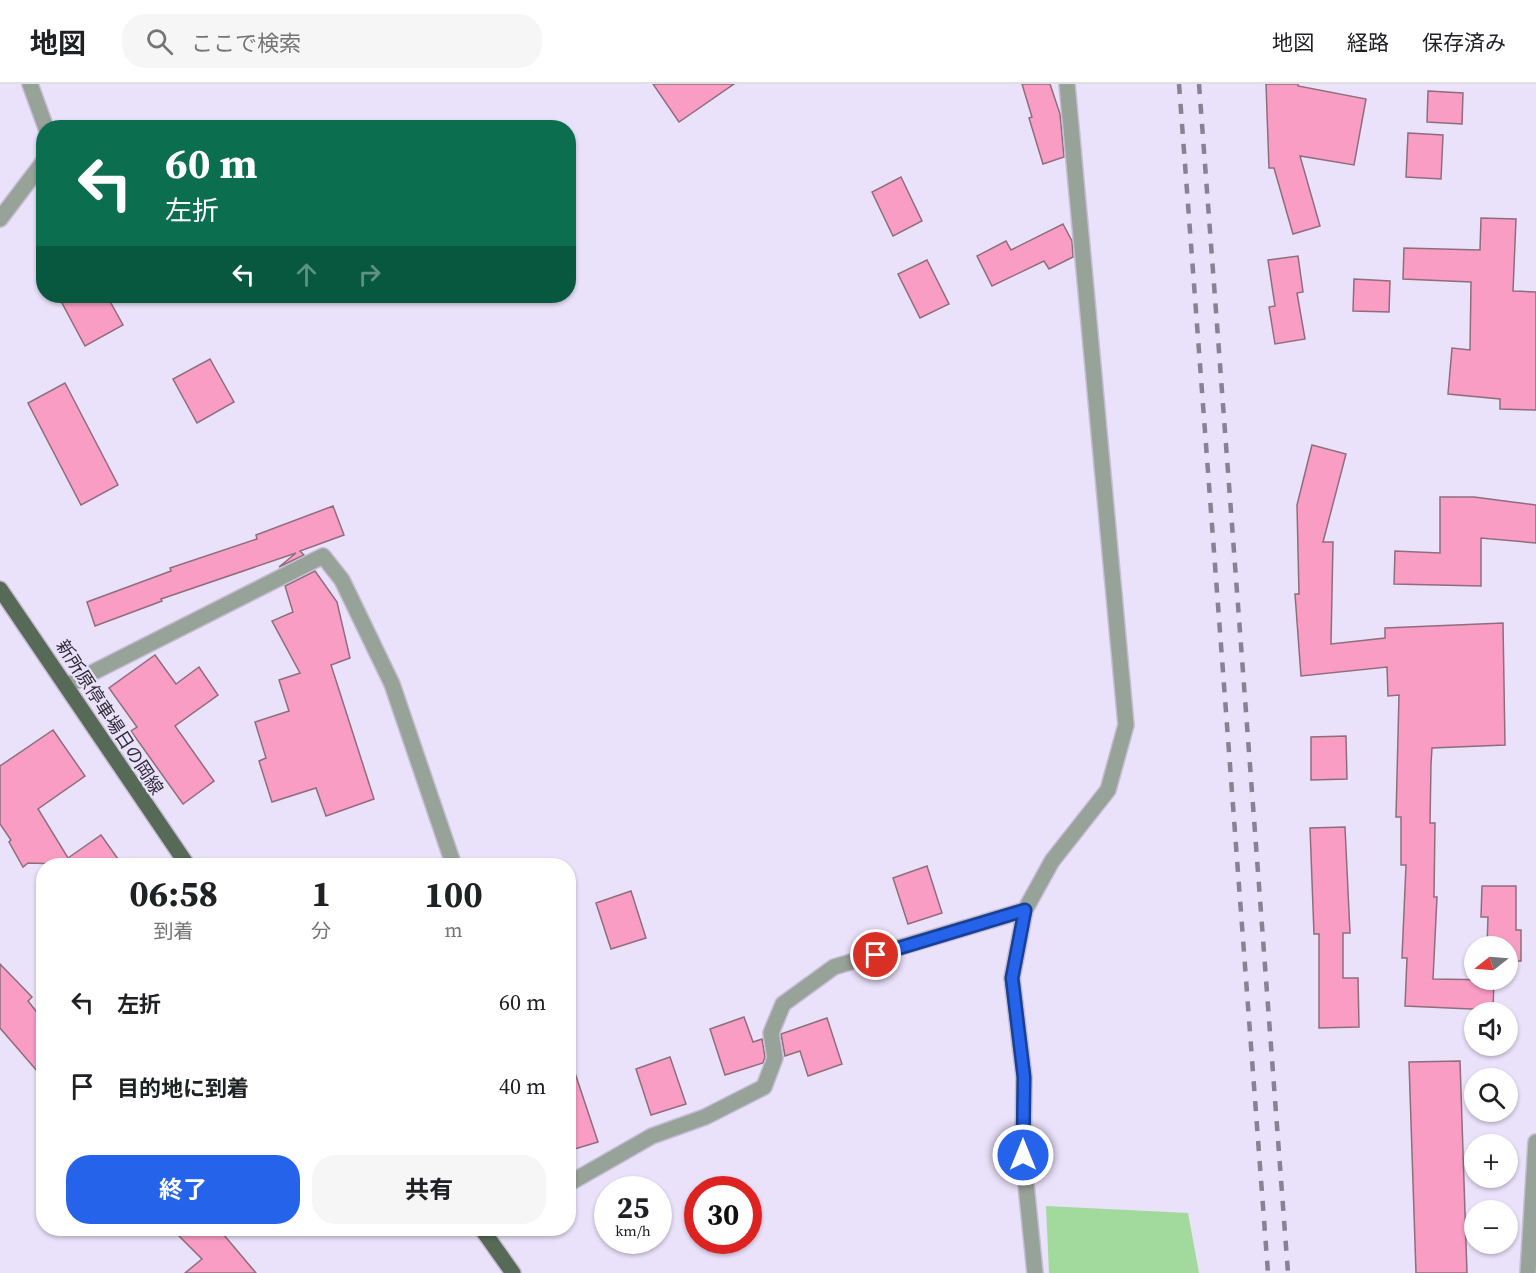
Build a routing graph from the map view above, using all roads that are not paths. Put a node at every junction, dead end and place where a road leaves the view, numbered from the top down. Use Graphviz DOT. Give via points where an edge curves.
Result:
graph roads {
  1 [pos="30,84"];
  2 [pos="1067,84"];
  3 [pos="43,120"];
  4 [pos="36,172"];
  5 [pos="0,219"];
  6 [pos="0,589"];
  7 [pos="68,685"];
  8 [pos="182,858"];
  9 [pos="451,858"];
  10 [pos="1025,910"];
  11 [pos="1536,1142"];
  12 [pos="576,1179"];
  13 [pos="487,1236"];
  14 [pos="513,1273"];
  15 [pos="1035,1273"];
  16 [pos="1528,1273"];
  1 -- 3 [label="street"];
  2 -- 10 [label="street" via="1126,725 1108,790 1052,861"];
  4 -- 5 [label="street"];
  6 -- 7 [label="main road, 新所原停車場日の岡線"];
  7 -- 8 [label="main road, 新所原停車場日の岡線"];
  7 -- 9 [label="street" via="323,556 342,580 392,684"];
  10 -- 12 [label="street" via="834,967 783,1004 771,1033 775,1058 764,1088 705,1117 652,1136"];
  10 -- 15 [label="street" via="1012,978 1024,1077 1023,1155"];
  11 -- 16 [label="street"];
  13 -- 14 [label="main road"];
}
